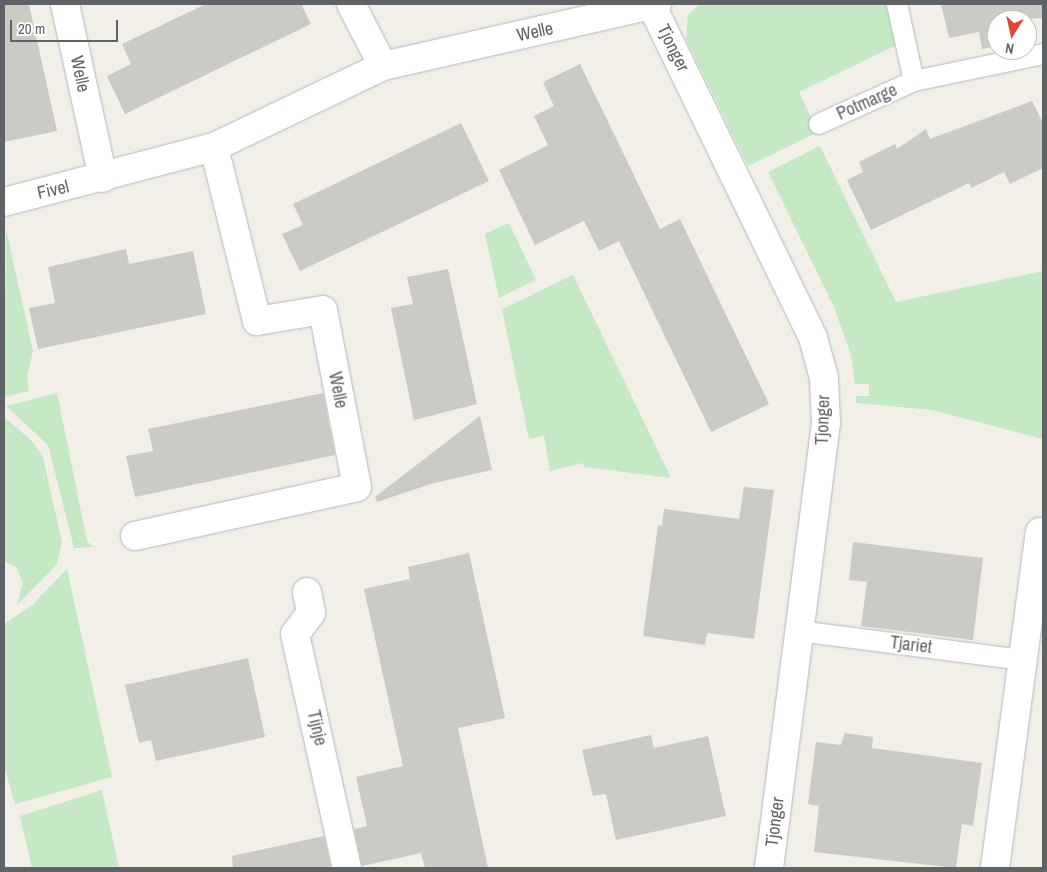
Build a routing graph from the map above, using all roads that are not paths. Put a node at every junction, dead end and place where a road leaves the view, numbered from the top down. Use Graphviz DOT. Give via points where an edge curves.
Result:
graph roads {
  1 [pos="65,4"];
  2 [pos="351,4"];
  3 [pos="897,4"];
  4 [pos="655,5"];
  5 [pos="1043,54"];
  6 [pos="383,66"];
  7 [pos="914,81"];
  8 [pos="820,124"];
  9 [pos="214,148"];
  10 [pos="103,178"];
  11 [pos="4,202"];
  12 [pos="1040,532"];
  13 [pos="135,536"];
  14 [pos="307,592"];
  15 [pos="799,631"];
  16 [pos="1023,660"];
  17 [pos="347,868"];
  18 [pos="769,868"];
  19 [pos="995,868"];
  1 -- 10 [label="street, Welle"];
  2 -- 6 [label="street"];
  3 -- 7 [label="lane, Potmarge"];
  4 -- 6 [label="street, Welle"];
  4 -- 15 [label="street, Tjonger" via="819,358 826,423"];
  5 -- 7 [label="lane, Potmarge"];
  6 -- 9 [label="street, Welle"];
  7 -- 8 [label="lane, Potmarge"];
  9 -- 10 [label="street, Welle"];
  9 -- 13 [label="street, Welle" via="257,321 323,310 357,487"];
  10 -- 11 [label="street, Fivel"];
  12 -- 16 [label="street"];
  14 -- 17 [label="street, Tijnje" via="311,613 295,634"];
  15 -- 16 [label="lane, Tjariet"];
  15 -- 18 [label="street, Tjonger"];
  16 -- 19 [label="street"];
}
